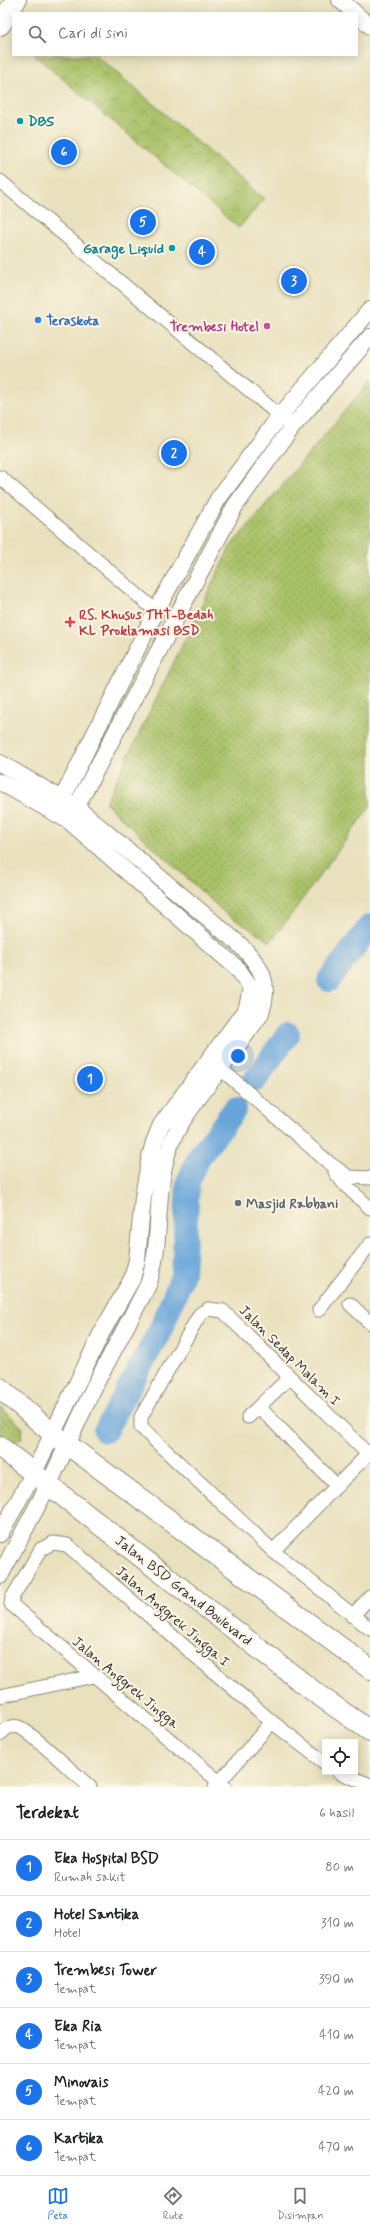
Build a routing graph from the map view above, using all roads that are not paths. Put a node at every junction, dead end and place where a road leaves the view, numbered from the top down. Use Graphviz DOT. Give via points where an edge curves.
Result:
graph roads {
  1 [pos="16,0"];
  2 [pos="340,0"];
  3 [pos="354,12"];
  4 [pos="358,16"];
  5 [pos="0,25"];
  6 [pos="370,26"];
  7 [pos="0,181"];
  8 [pos="370,310"];
  9 [pos="370,337"];
  10 [pos="280,417"];
  11 [pos="293,426"];
  12 [pos="0,477"];
  13 [pos="156,611"];
  14 [pos="0,763"];
  15 [pos="0,782"];
  16 [pos="58,807"];
  17 [pos="73,814"];
  18 [pos="220,1069"];
  19 [pos="198,1087"];
  20 [pos="328,1162"];
  21 [pos="370,1178"];
  22 [pos="370,1208"];
  23 [pos="370,1244"];
  24 [pos="350,1304"];
  25 [pos="319,1310"];
  26 [pos="370,1323"];
  27 [pos="289,1378"];
  28 [pos="0,1388"];
  29 [pos="259,1407"];
  30 [pos="248,1417"];
  31 [pos="59,1439"];
  32 [pos="0,1447"];
  33 [pos="369,1453"];
  34 [pos="41,1478"];
  35 [pos="337,1486"];
  36 [pos="0,1534"];
  37 [pos="273,1551"];
  38 [pos="0,1576"];
  39 [pos="370,1597"];
  40 [pos="12,1598"];
  41 [pos="352,1616"];
  42 [pos="370,1629"];
  43 [pos="370,1669"];
  44 [pos="94,1676"];
  45 [pos="0,1696"];
  46 [pos="272,1722"];
  47 [pos="370,1731"];
  48 [pos="0,1735"];
  49 [pos="322,1761"];
  50 [pos="340,1775"];
  51 [pos="345,1775"];
  52 [pos="220,1785"];
  53 [pos="370,1785"];
  54 [pos="90,1787"];
  55 [pos="353,1787"];
  1 -- 5 [label="main road"];
  2 -- 3 [label="street"];
  4 -- 6 [label="street"];
  7 -- 10 [label="street"];
  8 -- 10 [label="street"];
  9 -- 11 [label="street"];
  10 -- 11 [label="street"];
  10 -- 13 [label="street" via="218,499"];
  11 -- 17 [label="street" via="234,506"];
  12 -- 13 [label="street"];
  13 -- 16 [label="street"];
  14 -- 16 [label="street"];
  15 -- 16 [label="street"];
  16 -- 17 [label="street"];
  17 -- 18 [label="street" via="239,944 259,968 266,988 263,1009"];
  17 -- 19 [label="street" via="238,968 251,988 247,1008"];
  18 -- 19 [label="street"];
  18 -- 20 [label="street"];
  19 -- 31 [label="street" via="177,1127 165,1161 156,1250 148,1285 94,1387"];
  20 -- 21 [label="street" via="349,1177"];
  20 -- 22 [label="street" via="345,1185"];
  23 -- 25 [label="street"];
  24 -- 26 [label="street"];
  27 -- 29 [label="street"];
  27 -- 33 [label="street, Jalan Sedap Malam I"];
  27 -- 37 [label="street, Jalan Sedap Malam I" via="223,1311 208,1309 200,1314 141,1417 141,1427 149,1436"];
  28 -- 31 [label="main road"];
  29 -- 30 [label="street"];
  29 -- 35 [label="street"];
  31 -- 34 [label="street"];
  31 -- 43 [label="main road"];
  32 -- 34 [label="main road, Jalan BSD Grand Boulevard"];
  33 -- 35 [label="street"];
  34 -- 36 [label="street"];
  34 -- 38 [label="street"];
  34 -- 47 [label="main road, Jalan BSD Grand Boulevard" via="311,1689"];
  35 -- 37 [label="street"];
  37 -- 41 [label="street, Jalan Sedap Malam I"];
  39 -- 41 [label="street"];
  40 -- 44 [label="street, Jalan Anggrek Jingga" via="11,1604 15,1609"];
  40 -- 46 [label="street, Jalan Anggrek Jingga I" via="41,1549 53,1543 67,1545"];
  41 -- 42 [label="street, Jalan Sedap Malam I"];
  44 -- 45 [label="street"];
  44 -- 52 [label="street, Jalan Anggrek Jingga"];
  46 -- 49 [label="street, Jalan Anggrek Jingga I"];
  46 -- 52 [label="street"];
  48 -- 54 [label="street" via="4,1729 10,1727 25,1730"];
  50 -- 55 [label="street"];
  51 -- 53 [label="street"];
}
